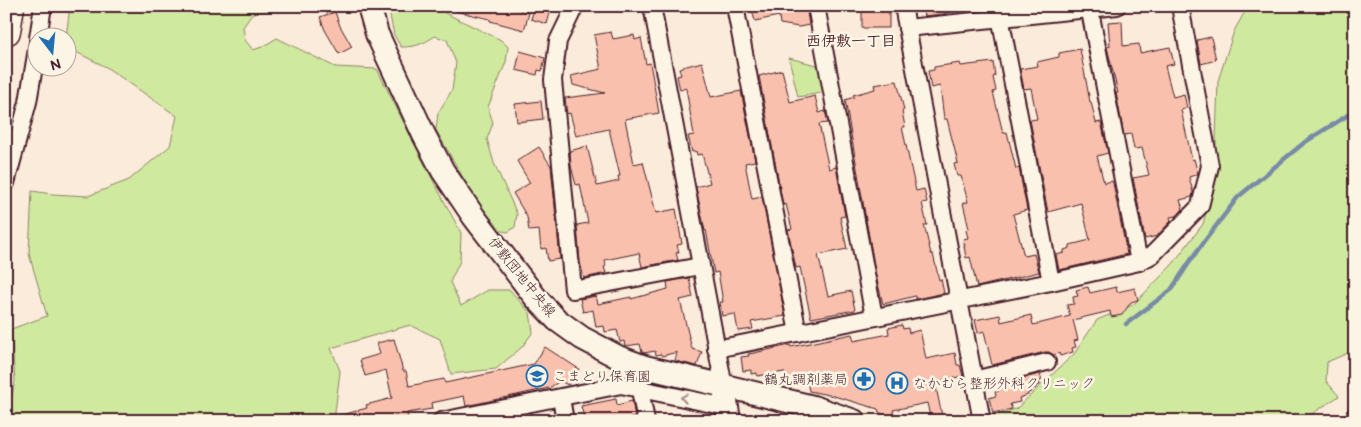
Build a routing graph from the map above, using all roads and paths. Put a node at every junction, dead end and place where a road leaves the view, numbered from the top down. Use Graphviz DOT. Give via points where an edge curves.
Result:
graph roads {
  1 [pos="10,6"];
  2 [pos="43,6"];
  3 [pos="369,6"];
  4 [pos="576,6"];
  5 [pos="652,6"];
  6 [pos="735,6"];
  7 [pos="816,6"];
  8 [pos="903,6"];
  9 [pos="1117,6"];
  10 [pos="1180,6"];
  11 [pos="1089,8"];
  12 [pos="1000,12"];
  13 [pos="40,28"];
  14 [pos="907,28"];
  15 [pos="6,30"];
  16 [pos="32,78"];
  17 [pos="6,182"];
  18 [pos="1139,262"];
  19 [pos="700,266"];
  20 [pos="1051,282"];
  21 [pos="959,301"];
  22 [pos="874,317"];
  23 [pos="798,333"];
  24 [pos="716,349"];
  25 [pos="1047,362"];
  26 [pos="974,380"];
  27 [pos="640,390"];
  28 [pos="561,398"];
  29 [pos="727,405"];
  30 [pos="814,414"];
  31 [pos="1355,416"];
  32 [pos="484,417"];
  33 [pos="441,421"];
  34 [pos="565,421"];
  35 [pos="646,421"];
  36 [pos="854,421"];
  37 [pos="979,421"];
  38 [pos="1351,421"];
  1 -- 15 [label="highway"];
  2 -- 13 [label="street"];
  3 -- 29 [label="street, 伊敷団地中央線" via="388,59 443,171 474,217 541,303 557,320 582,338 618,358"];
  4 -- 19 [label="street" via="558,41 554,80 573,290"];
  5 -- 19 [label="street"];
  6 -- 23 [label="street"];
  7 -- 22 [label="street"];
  8 -- 14 [label="street"];
  9 -- 11 [label="street"];
  10 -- 18 [label="street" via="1210,166 1200,206 1152,255"];
  11 -- 12 [label="street"];
  11 -- 18 [label="street"];
  12 -- 14 [label="street"];
  12 -- 20 [label="street"];
  14 -- 21 [label="street"];
  16 -- 17 [label="street"];
  18 -- 20 [label="street"];
  19 -- 24 [label="street"];
  20 -- 21 [label="street"];
  21 -- 22 [label="street"];
  21 -- 26 [label="street"];
  22 -- 23 [label="street"];
  23 -- 24 [label="street"];
  24 -- 29 [label="street"];
  25 -- 26 [label="street"];
  26 -- 37 [label="street" via="981,416"];
  27 -- 28 [label="street" via="621,385"];
  29 -- 27 [label="street, one-way"];
  27 -- 35 [label="street"];
  28 -- 32 [label="street"];
  28 -- 34 [label="street"];
  29 -- 30 [label="street, 伊敷団地中央線"];
  30 -- 36 [label="street, 伊敷団地中央線"];
  31 -- 38 [label="street"];
  32 -- 33 [label="street"];
}
